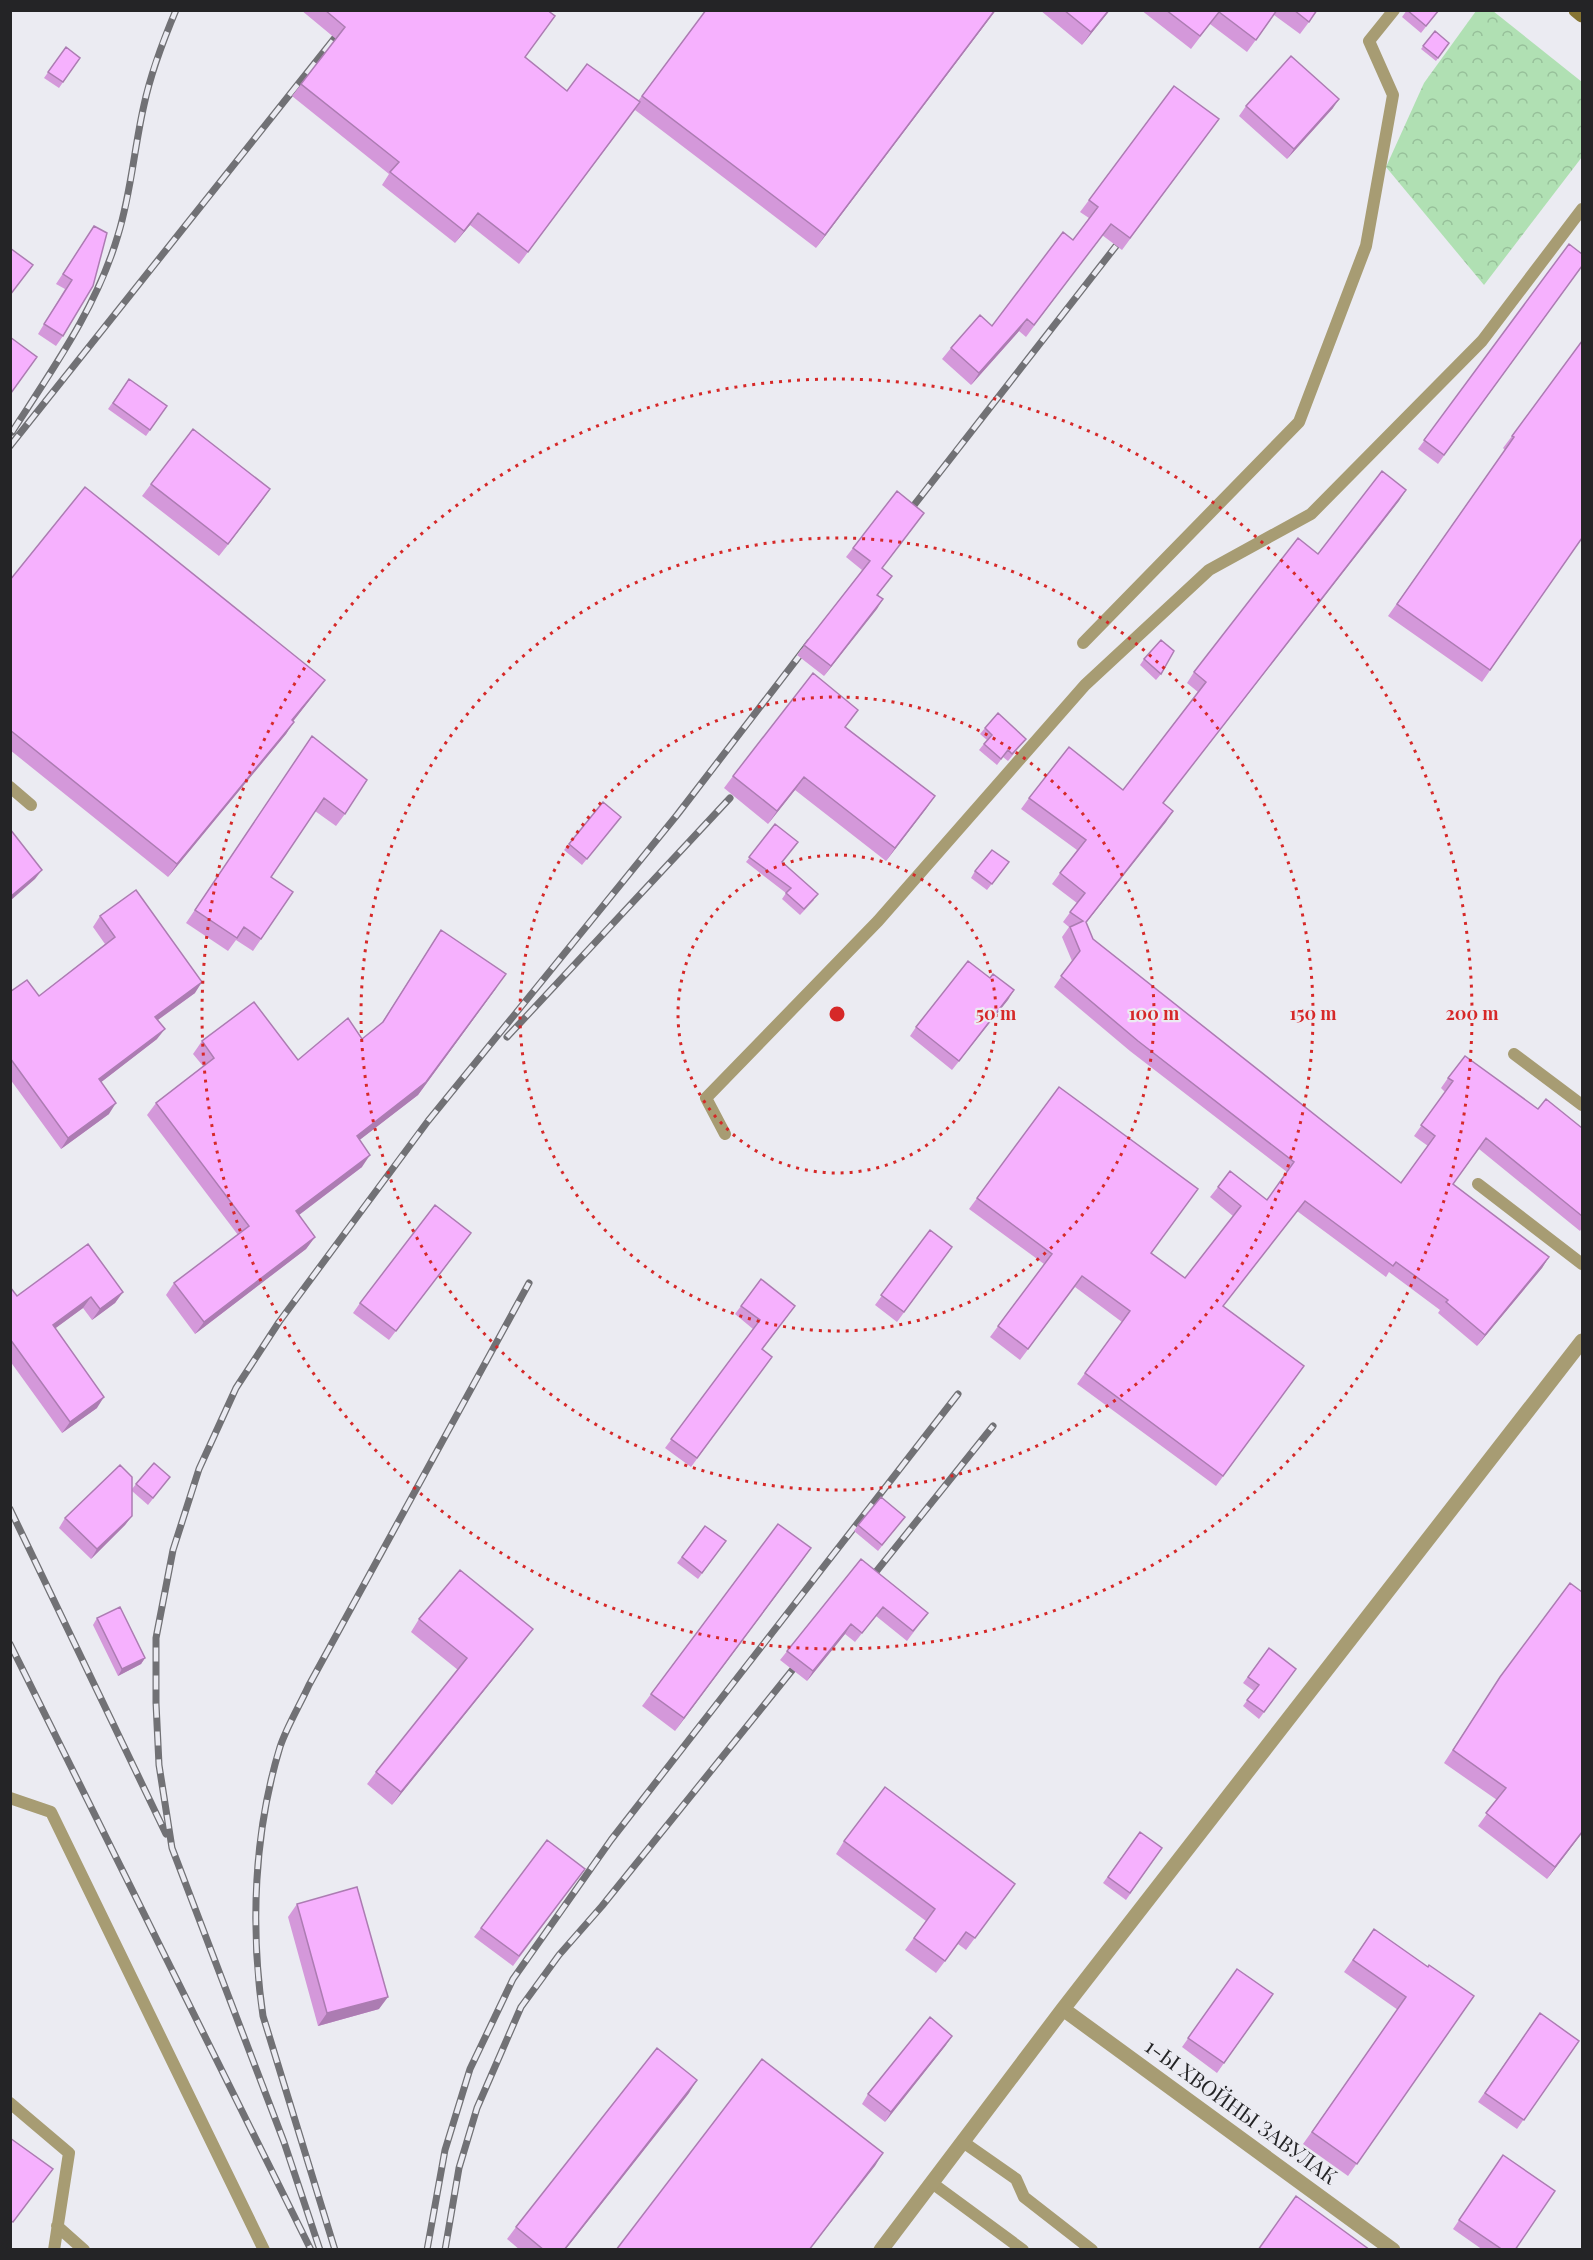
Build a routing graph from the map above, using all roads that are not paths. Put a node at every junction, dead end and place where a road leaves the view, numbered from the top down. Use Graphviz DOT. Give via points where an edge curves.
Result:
graph roads {
  1 [pos="1394,10"];
  2 [pos="1576,10"];
  3 [pos="1582,15"];
  4 [pos="1582,209"];
  5 [pos="1083,643"];
  6 [pos="10,787"];
  7 [pos="31,805"];
  8 [pos="1514,1054"];
  9 [pos="1582,1105"];
  10 [pos="725,1134"];
  11 [pos="1478,1184"];
  12 [pos="1582,1264"];
  13 [pos="1582,1341"];
  14 [pos="10,1798"];
  15 [pos="1063,2008"];
  16 [pos="10,2103"];
  17 [pos="963,2142"];
  18 [pos="932,2183"];
  19 [pos="57,2226"];
  20 [pos="54,2250"];
  21 [pos="84,2250"];
  22 [pos="264,2250"];
  23 [pos="881,2250"];
  24 [pos="1023,2250"];
  25 [pos="1092,2250"];
  26 [pos="1393,2250"];
  1 -- 5 [label="lane" via="1369,41 1393,95 1366,246 1299,422"];
  2 -- 3 [label="main road"];
  4 -- 10 [label="lane" via="1482,340 1311,514 1209,570 1085,685 878,921 706,1098"];
  6 -- 7 [label="lane"];
  8 -- 9 [label="lane"];
  11 -- 12 [label="lane"];
  13 -- 15 [label="street"];
  14 -- 22 [label="lane" via="51,1812"];
  15 -- 17 [label="street"];
  15 -- 26 [label="street, 1-Ы ХВОЙНЫ ЗАВУЛАК"];
  16 -- 19 [label="lane" via="69,2153"];
  17 -- 18 [label="street"];
  17 -- 25 [label="lane" via="1016,2179 1024,2197"];
  18 -- 23 [label="street"];
  18 -- 24 [label="lane"];
  19 -- 20 [label="lane"];
  19 -- 21 [label="lane"];
}
